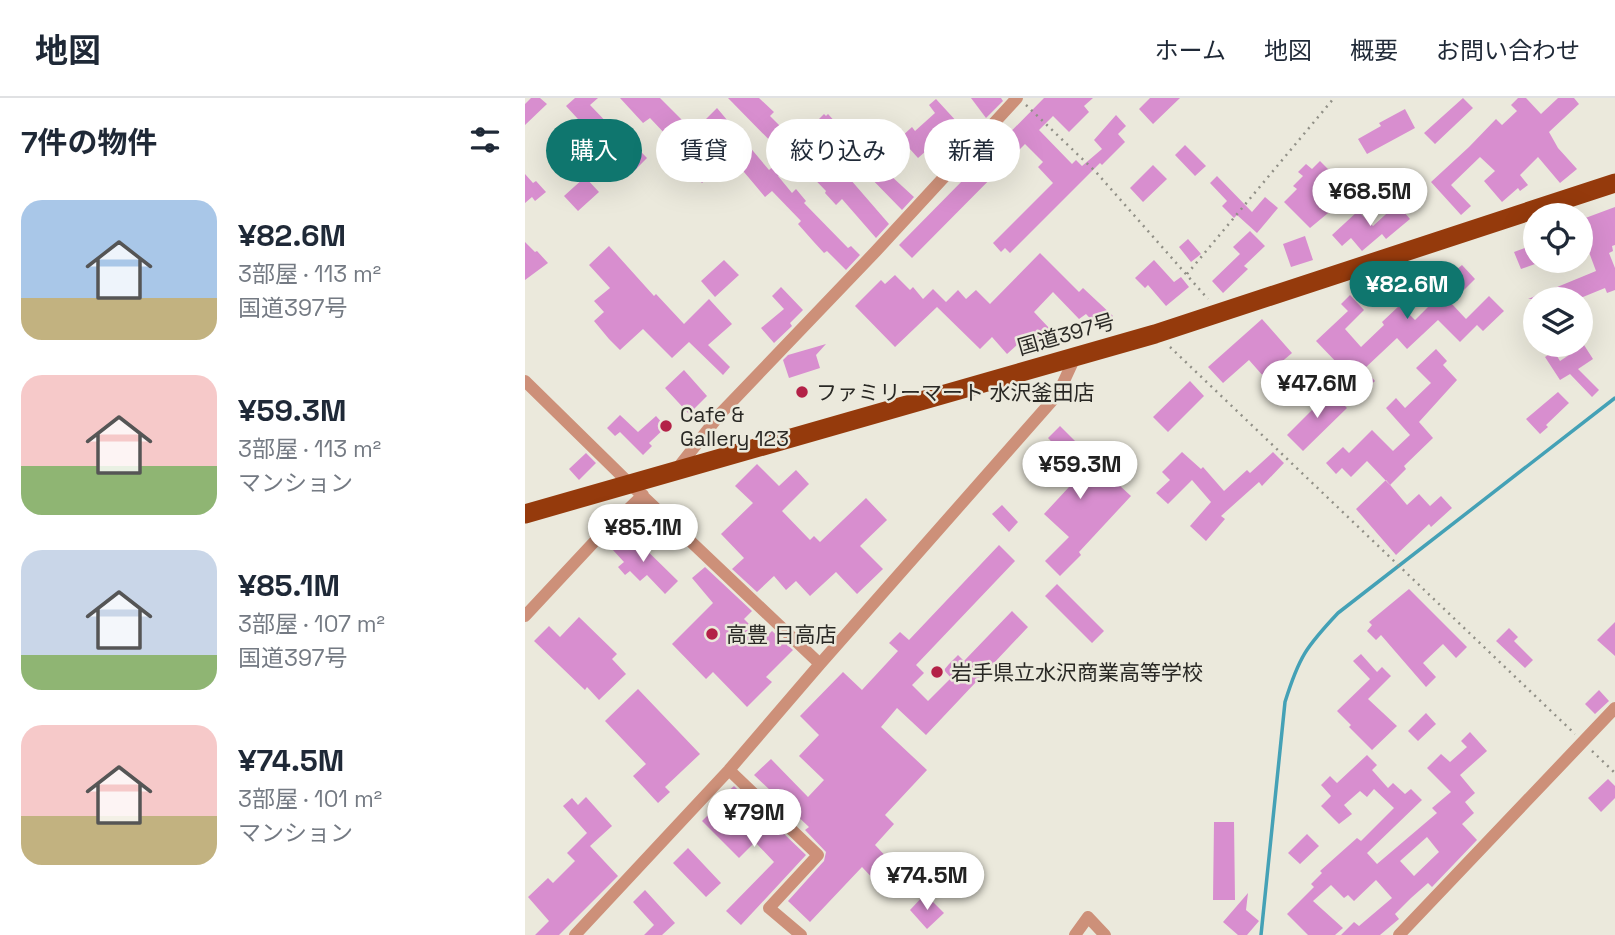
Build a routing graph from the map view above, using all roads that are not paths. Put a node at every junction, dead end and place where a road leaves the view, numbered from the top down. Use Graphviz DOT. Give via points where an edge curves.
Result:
graph roads {
  1 [pos="1018,98"];
  2 [pos="1615,183"];
  3 [pos="1076,355"];
  4 [pos="525,381"];
  5 [pos="676,471"];
  6 [pos="636,489"];
  7 [pos="525,514"];
  8 [pos="525,616"];
  9 [pos="820,664"];
  10 [pos="1615,708"];
  11 [pos="729,770"];
  12 [pos="575,935"];
  13 [pos="801,935"];
  14 [pos="1075,935"];
  15 [pos="1105,935"];
  16 [pos="1399,935"];
  1 -- 5 [label="street" via="721,413"];
  2 -- 3 [label="highway, 国道397号" via="1155,334"];
  3 -- 5 [label="highway, 国道397号"];
  3 -- 9 [label="street" via="1058,394"];
  4 -- 6 [label="street"];
  5 -- 6 [label="highway, 国道397号"];
  6 -- 7 [label="highway, 国道397号"];
  6 -- 8 [label="street"];
  6 -- 9 [label="street"];
  9 -- 11 [label="street"];
  10 -- 16 [label="street"];
  11 -- 12 [label="street"];
  11 -- 13 [label="street" via="818,855 769,908"];
  14 -- 15 [label="street" via="1088,918"];
}
